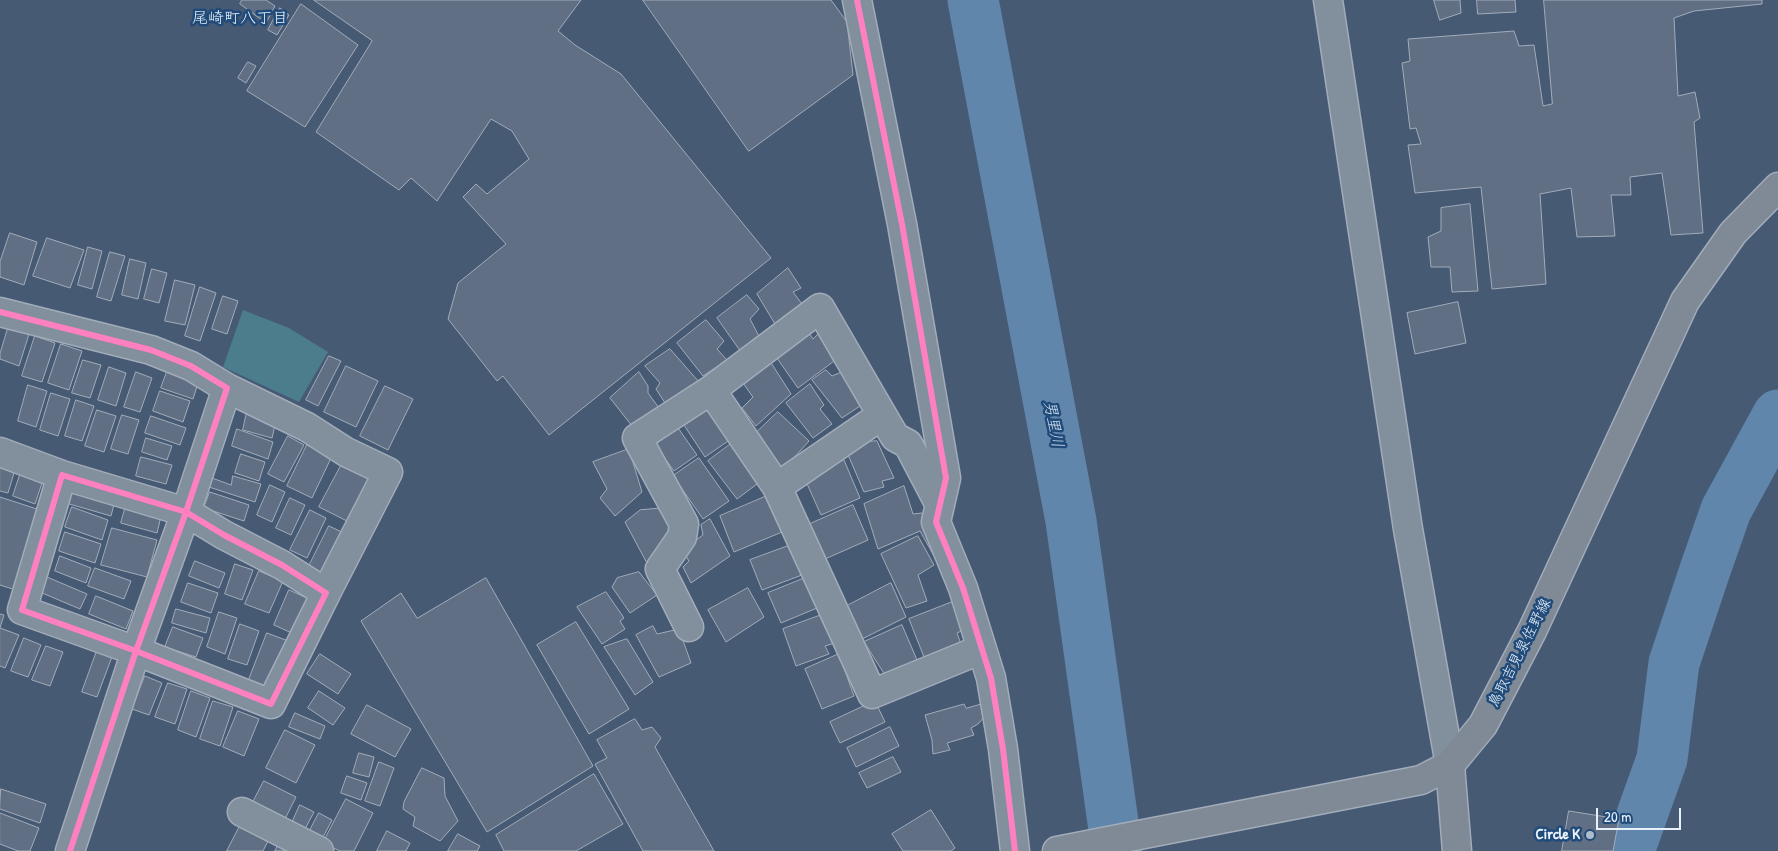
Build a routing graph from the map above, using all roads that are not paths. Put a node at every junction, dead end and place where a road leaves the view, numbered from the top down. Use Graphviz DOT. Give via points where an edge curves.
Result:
graph roads {
  1 [pos="857,0"];
  2 [pos="1328,0"];
  3 [pos="1778,187"];
  4 [pos="0,312"];
  5 [pos="227,388"];
  6 [pos="711,390"];
  7 [pos="882,415"];
  8 [pos="0,452"];
  9 [pos="62,475"];
  10 [pos="777,487"];
  11 [pos="940,505"];
  12 [pos="186,512"];
  13 [pos="326,593"];
  14 [pos="689,627"];
  15 [pos="982,649"];
  16 [pos="136,651"];
  17 [pos="1450,765"];
  18 [pos="242,812"];
  19 [pos="70,851"];
  20 [pos="319,851"];
  21 [pos="1015,851"];
  22 [pos="1057,851"];
  23 [pos="1457,851"];
  1 -- 11 [label="street" via="902,224 946,478"];
  2 -- 17 [label="street" via="1408,529"];
  3 -- 17 [label="main road, 鳥取吉見泉佐野線" via="1733,233 1684,301 1532,631 1484,725"];
  4 -- 5 [label="street" via="151,350 191,366"];
  5 -- 12 [label="street"];
  5 -- 13 [label="street" via="388,472"];
  6 -- 7 [label="street" via="820,308"];
  6 -- 10 [label="street"];
  6 -- 14 [label="street" via="637,438 684,524 682,537 660,569"];
  7 -- 10 [label="street"];
  7 -- 11 [label="street" via="895,437 908,444"];
  8 -- 9 [label="street"];
  9 -- 12 [label="street"];
  9 -- 16 [label="street" via="22,610"];
  10 -- 15 [label="street" via="872,694"];
  11 -- 15 [label="street" via="936,522 963,588"];
  12 -- 13 [label="street"];
  12 -- 16 [label="street"];
  13 -- 16 [label="street" via="271,704"];
  15 -- 21 [label="street" via="991,678 1003,750"];
  16 -- 19 [label="street"];
  17 -- 22 [label="main road, 鳥取吉見泉佐野線" via="1421,780"];
  17 -- 23 [label="main road"];
  18 -- 20 [label="street"];
}
